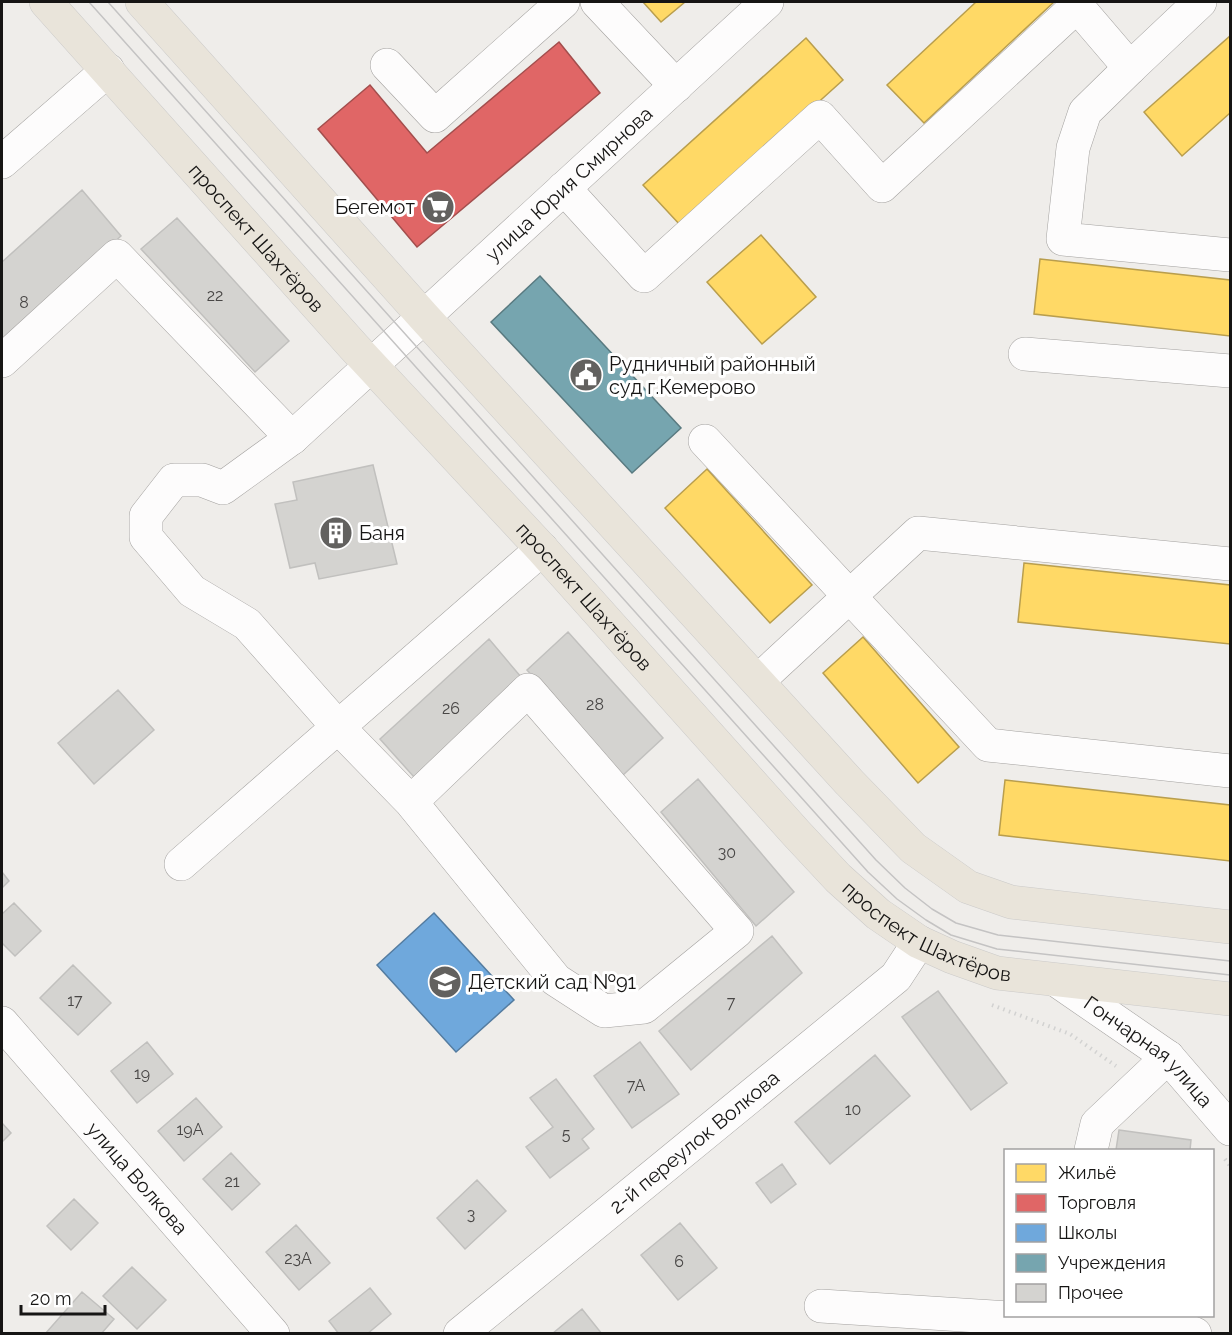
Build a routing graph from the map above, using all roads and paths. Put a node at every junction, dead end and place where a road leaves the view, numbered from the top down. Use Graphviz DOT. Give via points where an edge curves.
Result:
graph roads {
  1 [pos="46,2"];
  2 [pos="142,2"];
  3 [pos="563,2"];
  4 [pos="597,2"];
  5 [pos="767,2"];
  6 [pos="1200,2"];
  7 [pos="387,65"];
  8 [pos="1130,68"];
  9 [pos="108,70"];
  10 [pos="676,86"];
  11 [pos="2,162"];
  12 [pos="564,188"];
  13 [pos="1230,255"];
  14 [pos="424,317"];
  15 [pos="1025,354"];
  16 [pos="2,361"];
  17 [pos="372,366"];
  18 [pos="1230,371"];
  19 [pos="292,438"];
  20 [pos="705,441"];
  21 [pos="542,549"];
  22 [pos="1230,564"];
  23 [pos="850,597"];
  24 [pos="759,680"];
  25 [pos="338,728"];
  26 [pos="1230,771"];
  27 [pos="411,802"];
  28 [pos="181,864"];
  29 [pos="1230,927"];
  30 [pos="919,942"];
  31 [pos="1059,982"];
  32 [pos="1230,999"];
  33 [pos="2,1023"];
  34 [pos="1168,1057"];
  35 [pos="1230,1129"];
  36 [pos="1091,1149"];
  37 [pos="821,1306"];
  38 [pos="273,1334"];
  39 [pos="460,1334"];
  40 [pos="1195,1334"];
  1 -- 9 [label="main road, проспект Шахтёров"];
  2 -- 14 [label="main road"];
  3 -- 7 [label="street" via="435,116"];
  4 -- 10 [label="street"];
  5 -- 10 [label="street, улица Юрия Смирнова"];
  6 -- 8 [label="street"];
  8 -- 12 [label="street" via="1077,6 882,186 820,117 644,276"];
  8 -- 13 [label="street" via="1085,112 1073,148 1063,239"];
  9 -- 11 [label="street"];
  9 -- 17 [label="main road, проспект Шахтёров"];
  10 -- 12 [label="street, улица Юрия Смирнова"];
  12 -- 14 [label="street, улица Юрия Смирнова"];
  14 -- 17 [label="street, улица Юрия Смирнова"];
  14 -- 24 [label="main road"];
  15 -- 18 [label="street"];
  16 -- 19 [label="street" via="117,256"];
  17 -- 19 [label="street, улица Юрия Смирнова"];
  17 -- 21 [label="main road, проспект Шахтёров"];
  19 -- 25 [label="street, улица Юрия Смирнова" via="223,488 202,480 174,480 146,516 146,537 192,591 247,624"];
  20 -- 23 [label="street"];
  21 -- 25 [label="street"];
  21 -- 30 [label="main road, проспект Шахтёров" via="838,878 878,914"];
  22 -- 23 [label="street" via="918,533"];
  23 -- 24 [label="street"];
  23 -- 26 [label="street" via="988,745"];
  24 -- 29 [label="main road" via="913,848 968,887 1011,902"];
  25 -- 27 [label="street"];
  25 -- 28 [label="street"];
  27 -- 27 [label="street" via="528,690 737,931 644,1007 604,1011 556,980"];
  30 -- 31 [label="main road, проспект Шахтёров" via="997,973"];
  30 -- 39 [label="street, 2-й переулок Волкова" via="896,977"];
  31 -- 32 [label="main road, проспект Шахтёров"];
  31 -- 34 [label="street, Гончарная улица"];
  33 -- 38 [label="street, улица Волкова"];
  34 -- 35 [label="street, Гончарная улица"];
  34 -- 36 [label="street" via="1097,1124"];
  37 -- 40 [label="street" via="1183,1329"];
}
